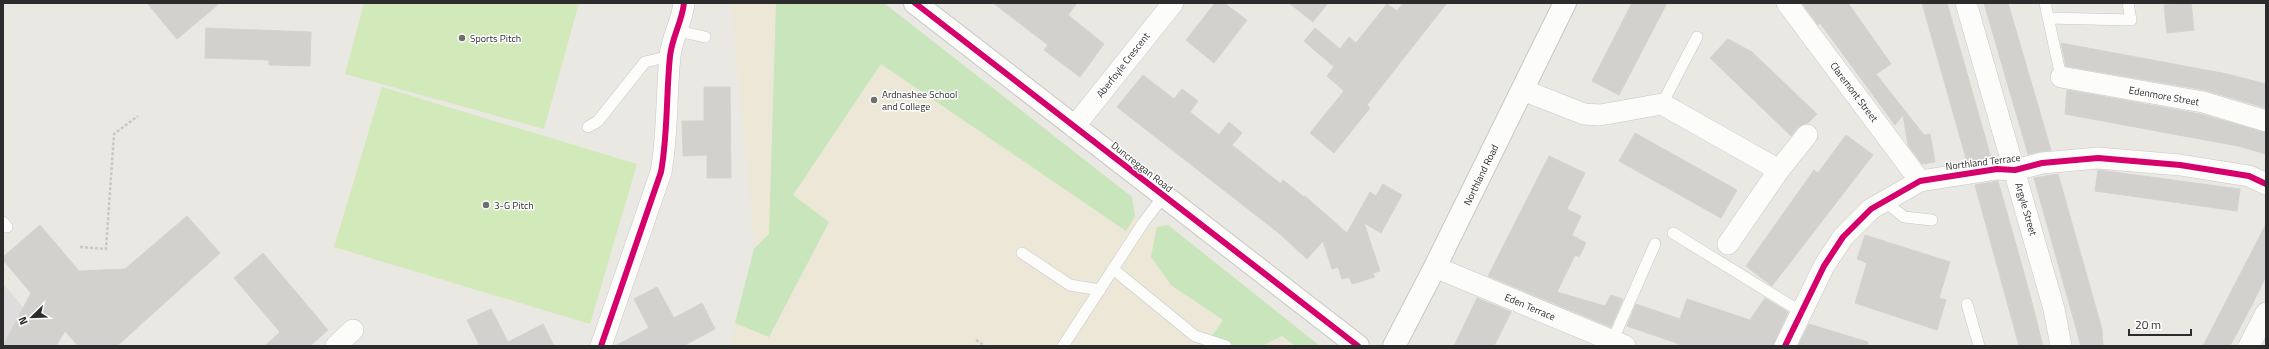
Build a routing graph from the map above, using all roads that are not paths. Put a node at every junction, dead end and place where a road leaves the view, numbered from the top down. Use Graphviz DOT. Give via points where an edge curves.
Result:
graph roads {
  1 [pos="672,3"];
  2 [pos="684,3"];
  3 [pos="915,3"];
  4 [pos="1173,3"];
  5 [pos="1565,3"];
  6 [pos="1787,3"];
  7 [pos="1966,3"];
  8 [pos="2044,3"];
  9 [pos="2128,3"];
  10 [pos="2048,18"];
  11 [pos="705,37"];
  12 [pos="1697,37"];
  13 [pos="672,39"];
  14 [pos="2061,77"];
  15 [pos="1523,90"];
  16 [pos="1662,104"];
  17 [pos="2266,121"];
  18 [pos="588,127"];
  19 [pos="1074,127"];
  20 [pos="1807,135"];
  21 [pos="1779,170"];
  22 [pos="2015,170"];
  23 [pos="1920,181"];
  24 [pos="2266,184"];
  25 [pos="1163,197"];
  26 [pos="1883,200"];
  27 [pos="1932,220"];
  28 [pos="1673,233"];
  29 [pos="1655,244"];
  30 [pos="1728,244"];
  31 [pos="1022,253"];
  32 [pos="1435,267"];
  33 [pos="1113,269"];
  34 [pos="1100,290"];
  35 [pos="1967,304"];
  36 [pos="1802,312"];
  37 [pos="2266,313"];
  38 [pos="1616,344"];
  39 [pos="600,346"];
  40 [pos="1063,346"];
  41 [pos="1226,346"];
  42 [pos="1358,346"];
  43 [pos="1394,346"];
  44 [pos="1785,346"];
  45 [pos="1980,346"];
  46 [pos="2061,346"];
  47 [pos="2250,346"];
  1 -- 13 [label="street" via="669,21"];
  2 -- 13 [label="street" via="682,17"];
  3 -- 19 [label="main road, Duncreggan Road"];
  4 -- 19 [label="street, Aberfoyle Crescent"];
  5 -- 15 [label="main road, Northland Road"];
  6 -- 23 [label="street, Claremont Street"];
  7 -- 22 [label="street, Argyle Street"];
  8 -- 10 [label="lane"];
  9 -- 10 [label="lane" via="2131,20"];
  10 -- 14 [label="lane"];
  11 -- 13 [label="lane"];
  12 -- 16 [label="lane"];
  13 -- 18 [label="lane" via="646,62 598,121"];
  13 -- 39 [label="street" via="666,146 661,172"];
  14 -- 17 [label="street, Edenmore Street" via="2202,102"];
  15 -- 16 [label="street" via="1584,114 1600,115"];
  15 -- 32 [label="main road, Northland Road"];
  16 -- 21 [label="street"];
  19 -- 25 [label="main road, Duncreggan Road"];
  20 -- 21 [label="street"];
  21 -- 30 [label="street"];
  22 -- 23 [label="street, Northland Terrace" via="1997,169"];
  22 -- 24 [label="street, Northland Terrace" via="2042,163 2098,158 2180,165 2241,174"];
  22 -- 46 [label="street, Argyle Street" via="2054,309"];
  23 -- 26 [label="street, Northland Terrace"];
  25 -- 33 [label="lane"];
  25 -- 42 [label="main road, Duncreggan Road"];
  26 -- 27 [label="lane" via="1904,217"];
  26 -- 36 [label="street, Northland Terrace" via="1843,237 1824,266"];
  28 -- 36 [label="lane"];
  29 -- 38 [label="lane"];
  31 -- 34 [label="lane" via="1070,285"];
  32 -- 38 [label="street, Eden Terrace"];
  32 -- 43 [label="main road, Northland Road"];
  33 -- 34 [label="lane"];
  33 -- 41 [label="lane" via="1195,336"];
  34 -- 40 [label="lane"];
  35 -- 45 [label="lane"];
  36 -- 44 [label="street, Northland Terrace"];
  37 -- 47 [label="street"];
}
